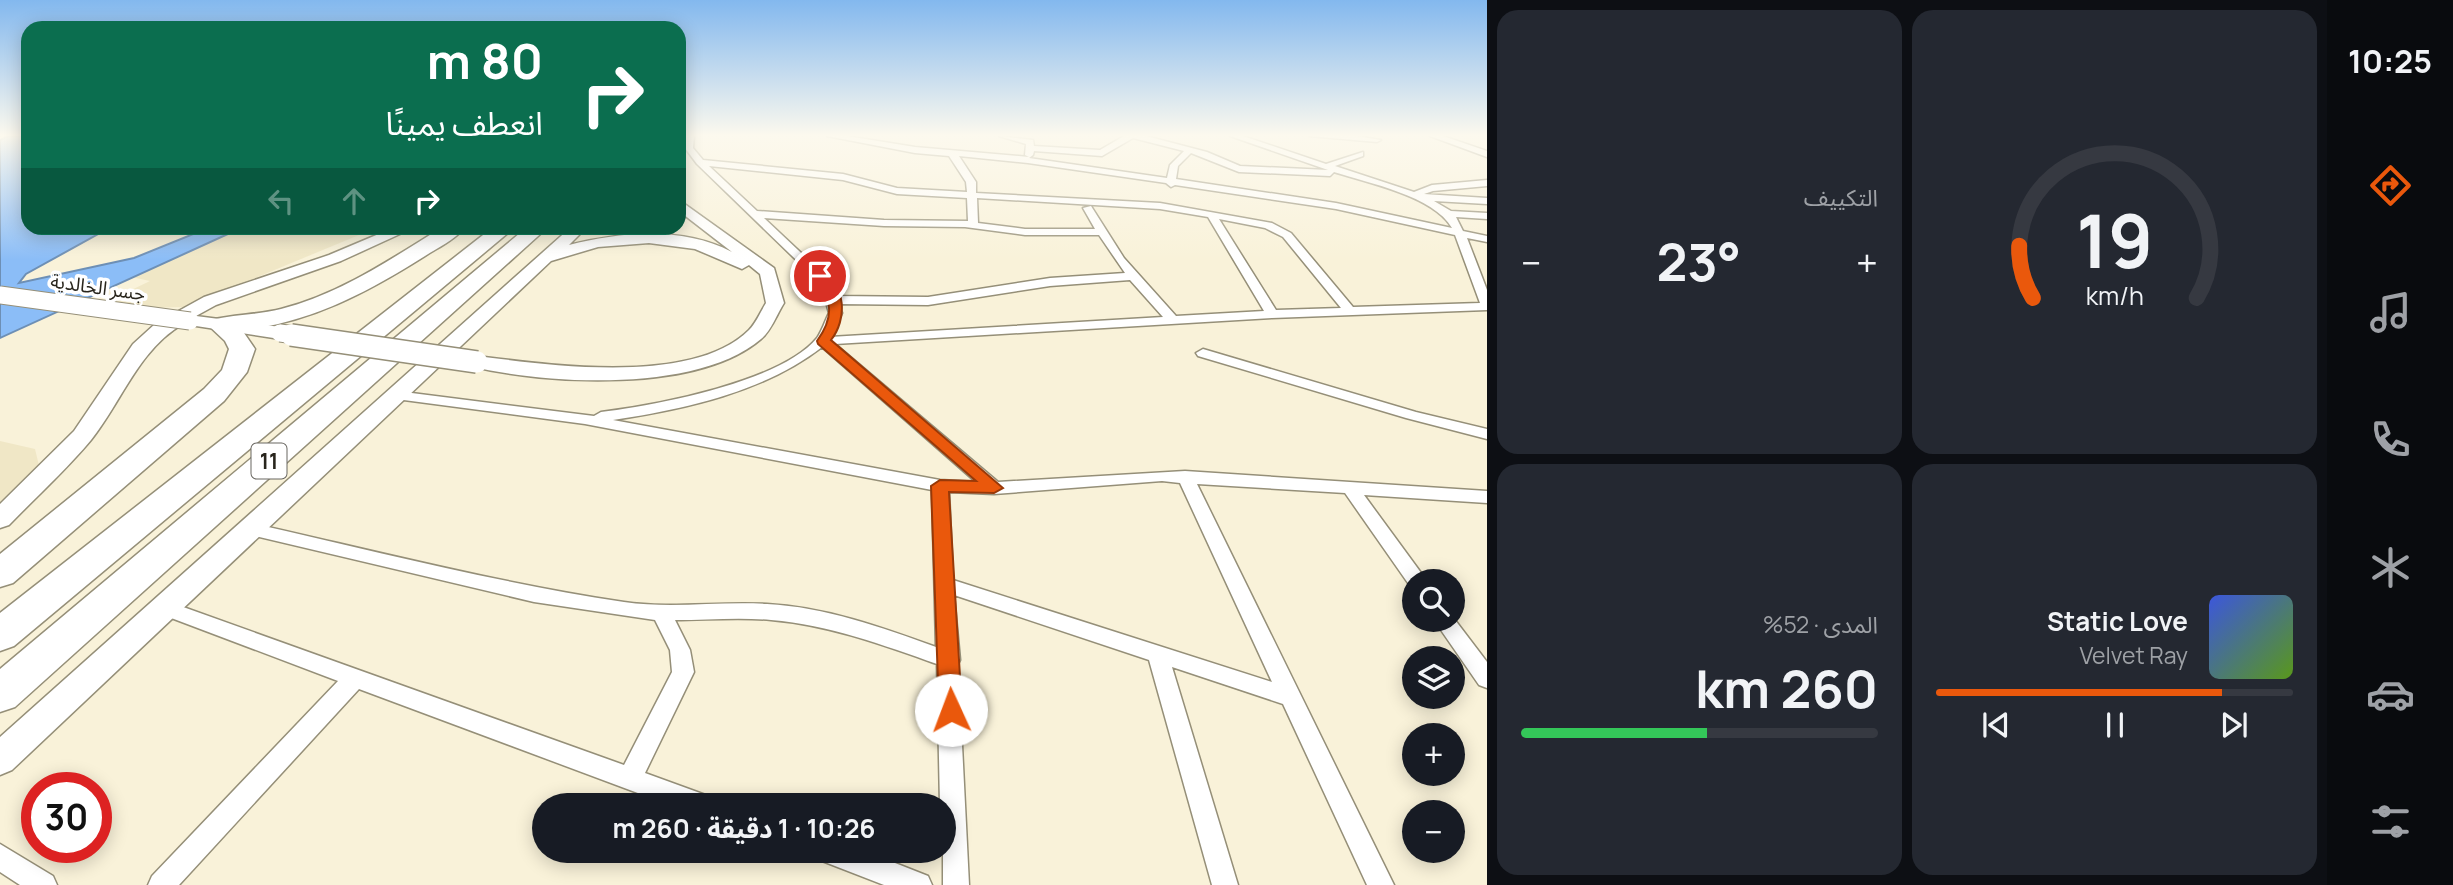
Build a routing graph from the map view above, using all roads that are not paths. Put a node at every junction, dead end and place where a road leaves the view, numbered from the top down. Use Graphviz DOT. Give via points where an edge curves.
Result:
graph roads {
  1 [pos="715,177"];
  2 [pos="844,177"];
  3 [pos="969,177"];
  4 [pos="1131,177"];
  5 [pos="1172,177"];
  6 [pos="1363,177"];
  7 [pos="1487,183"];
  8 [pos="1171,184"];
  9 [pos="972,195"];
  10 [pos="1421,198"];
  11 [pos="1487,201"];
  12 [pos="1088,208"];
  13 [pos="686,209"];
  14 [pos="754,214"];
  15 [pos="1211,214"];
  16 [pos="1449,214"];
  17 [pos="1487,216"];
  18 [pos="972,224"];
  19 [pos="1101,232"];
  20 [pos="1460,234"];
  21 [pos="389,235"];
  22 [pos="443,235"];
  23 [pos="495,235"];
  24 [pos="529,235"];
  25 [pos="571,235"];
  26 [pos="1487,239"];
  27 [pos="542,262"];
  28 [pos="1132,276"];
  29 [pos="774,292"];
  30 [pos="0,295"];
  31 [pos="836,300"];
  32 [pos="1487,306"];
  33 [pos="1349,310"];
  34 [pos="1272,314"];
  35 [pos="1173,320"];
  36 [pos="220,325"];
  37 [pos="823,341"];
  38 [pos="1203,353"];
  39 [pos="396,395"];
  40 [pos="585,419"];
  41 [pos="1487,434"];
  42 [pos="1185,476"];
  43 [pos="940,486"];
  44 [pos="994,488"];
  45 [pos="1352,489"];
  46 [pos="1487,496"];
  47 [pos="0,519"];
  48 [pos="251,529"];
  49 [pos="1409,569"];
  50 [pos="0,574"];
  51 [pos="945,585"];
  52 [pos="165,608"];
  53 [pos="661,613"];
  54 [pos="1453,632"];
  55 [pos="0,635"];
  56 [pos="1158,655"];
  57 [pos="949,660"];
  58 [pos="356,677"];
  59 [pos="1487,679"];
  60 [pos="0,694"];
  61 [pos="1288,696"];
  62 [pos="0,759"];
  63 [pos="630,778"];
  64 [pos="670,793"];
  65 [pos="0,857"];
  66 [pos="861,863"];
  67 [pos="44,885"];
  68 [pos="161,885"];
  69 [pos="919,885"];
  70 [pos="956,885"];
  71 [pos="1225,885"];
  72 [pos="1381,885"];
  1 -- 14 [label="street"];
  2 -- 9 [label="street" via="897,191"];
  3 -- 9 [label="street"];
  4 -- 8 [label="street"];
  5 -- 8 [label="street"];
  6 -- 10 [label="street"];
  7 -- 10 [label="street" via="1425,189 1418,193"];
  8 -- 20 [label="street" via="1336,206"];
  9 -- 15 [label="street" via="1144,205"];
  9 -- 18 [label="street"];
  10 -- 11 [label="street"];
  10 -- 16 [label="street"];
  12 -- 19 [label="street"];
  13 -- 29 [label="main road" via="768,272"];
  14 -- 18 [label="street"];
  14 -- 31 [label="street" via="820,276"];
  15 -- 33 [label="street" via="1284,232"];
  15 -- 34 [label="street"];
  16 -- 17 [label="street"];
  16 -- 20 [label="street"];
  18 -- 19 [label="street" via="1026,232"];
  19 -- 28 [label="street"];
  20 -- 26 [label="street"];
  20 -- 32 [label="street"];
  21 -- 47 [label="main road" via="210,301 162,328 141,348 82,436"];
  22 -- 36 [label="highway" via="359,287 313,309 261,322"];
  23 -- 55 [label="highway, 11"];
  24 -- 60 [label="highway, 11"];
  25 -- 27 [label="main road"];
  27 -- 29 [label="main road" via="586,245 667,241 719,252 752,271"];
  27 -- 39 [label="main road"];
  28 -- 31 [label="street" via="1050,282 935,300"];
  28 -- 35 [label="street"];
  29 -- 36 [label="main road, جسر الخالدية, bridge" via="772,315 754,336 722,355 688,366 634,374 477,362"];
  30 -- 36 [label="main road, جسر الخالدية, bridge"];
  31 -- 37 [label="street" via="836,320"];
  32 -- 33 [label="street"];
  33 -- 34 [label="street"];
  34 -- 35 [label="street"];
  35 -- 37 [label="street"];
  36 -- 50 [label="highway" via="236,337 242,349 233,372 214,395"];
  37 -- 40 [label="street" via="779,368 724,390 658,408"];
  37 -- 44 [label="street"];
  38 -- 41 [label="street"];
  39 -- 40 [label="street"];
  39 -- 48 [label="main road"];
  40 -- 43 [label="street"];
  42 -- 44 [label="street"];
  42 -- 45 [label="street"];
  42 -- 61 [label="street"];
  43 -- 44 [label="street"];
  43 -- 51 [label="street"];
  45 -- 46 [label="street"];
  45 -- 49 [label="street"];
  48 -- 52 [label="main road"];
  48 -- 53 [label="street" via="522,591"];
  51 -- 56 [label="street"];
  51 -- 57 [label="street"];
  52 -- 58 [label="street"];
  52 -- 62 [label="main road"];
  53 -- 57 [label="street" via="801,615 862,628"];
  53 -- 63 [label="street" via="680,650 683,672"];
  54 -- 59 [label="street"];
  56 -- 61 [label="street"];
  56 -- 71 [label="street"];
  57 -- 70 [label="street"];
  58 -- 63 [label="street"];
  58 -- 68 [label="street"];
  61 -- 72 [label="street"];
  63 -- 64 [label="street"];
  65 -- 67 [label="street"];
  66 -- 69 [label="street"];
}
